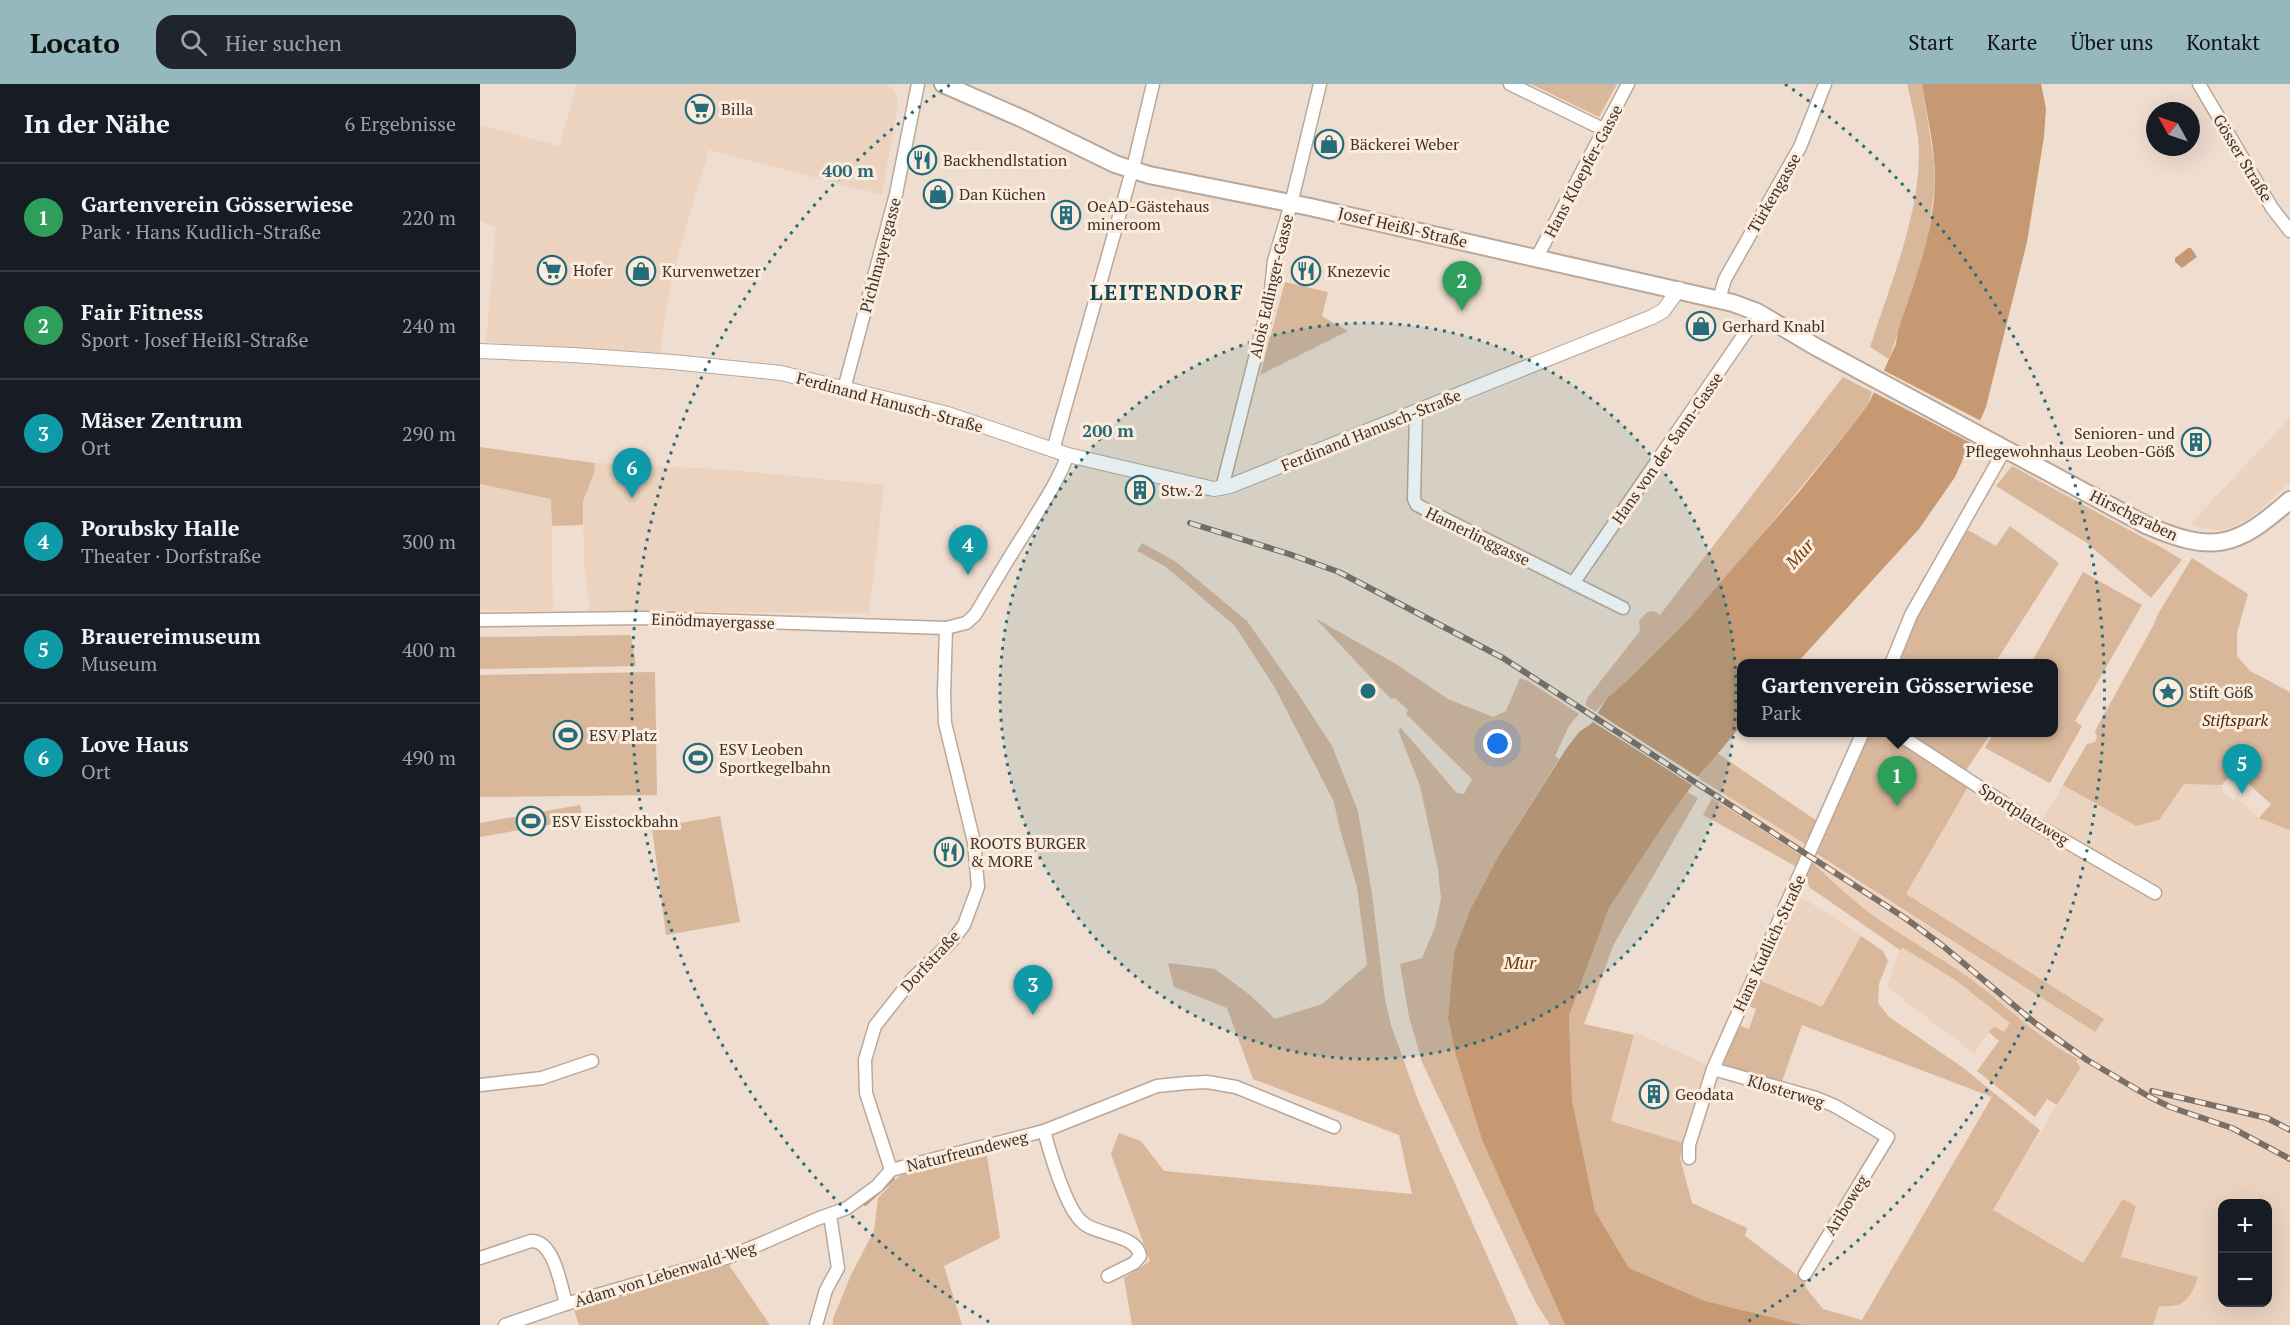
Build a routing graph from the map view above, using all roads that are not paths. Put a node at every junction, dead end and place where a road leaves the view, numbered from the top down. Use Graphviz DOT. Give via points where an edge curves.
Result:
graph roads {
  1 [pos="918,84"];
  2 [pos="943,84"];
  3 [pos="1153,84"];
  4 [pos="1320,84"];
  5 [pos="1510,84"];
  6 [pos="1629,84"];
  7 [pos="1825,84"];
  8 [pos="2199,84"];
  9 [pos="1605,130"];
  10 [pos="1132,170"];
  11 [pos="1291,204"];
  12 [pos="2290,231"];
  13 [pos="1537,257"];
  14 [pos="1679,289"];
  15 [pos="1719,299"];
  16 [pos="1759,313"];
  17 [pos="480,351"];
  18 [pos="844,389"];
  19 [pos="1416,412"];
  20 [pos="1979,434"];
  21 [pos="2005,449"];
  22 [pos="1053,450"];
  23 [pos="1068,455"];
  24 [pos="1222,488"];
  25 [pos="2290,500"];
  26 [pos="1574,582"];
  27 [pos="1623,608"];
  28 [pos="480,620"];
  29 [pos="946,628"];
  30 [pos="1893,659"];
  31 [pos="1861,737"];
  32 [pos="1903,737"];
  33 [pos="2155,893"];
  34 [pos="592,1061"];
  35 [pos="1713,1069"];
  36 [pos="480,1085"];
  37 [pos="1334,1127"];
  38 [pos="1044,1131"];
  39 [pos="1888,1137"];
  40 [pos="1689,1158"];
  41 [pos="891,1170"];
  42 [pos="830,1215"];
  43 [pos="480,1258"];
  44 [pos="1805,1274"];
  45 [pos="1108,1276"];
  46 [pos="566,1304"];
  47 [pos="505,1325"];
  48 [pos="816,1325"];
  1 -- 18 [label="street, Pichlmayergasse" via="896,194"];
  2 -- 10 [label="main road, Josef Heißl-Straße"];
  3 -- 10 [label="street"];
  4 -- 11 [label="street, Alois Edlinger-Gasse"];
  5 -- 9 [label="street"];
  6 -- 9 [label="street, Hans Kloepfer-Gasse"];
  7 -- 15 [label="street, Türkengasse" via="1800,147 1725,279"];
  8 -- 12 [label="street, Gösser Straße" via="2272,208"];
  9 -- 13 [label="street, Hans Kloepfer-Gasse"];
  10 -- 11 [label="main road, Josef Heißl-Straße"];
  10 -- 22 [label="street"];
  11 -- 13 [label="main road, Josef Heißl-Straße"];
  11 -- 24 [label="street, Alois Edlinger-Gasse" via="1274,261 1270,299"];
  13 -- 14 [label="main road, Josef Heißl-Straße"];
  14 -- 15 [label="main road, Josef Heißl-Straße"];
  14 -- 19 [label="street, Ferdinand Hanusch-Straße" via="1662,311 1652,317"];
  15 -- 16 [label="main road, Josef Heißl-Straße"];
  16 -- 20 [label="main road, Josef Heißl-Straße"];
  16 -- 26 [label="street, Hans von der Sann-Gasse"];
  17 -- 18 [label="street, Ferdinand Hanusch-Straße" via="722,365 781,373"];
  18 -- 22 [label="street, Ferdinand Hanusch-Straße" via="948,414"];
  19 -- 24 [label="street, Ferdinand Hanusch-Straße"];
  19 -- 26 [label="street, Hamerlinggasse" via="1417,505"];
  20 -- 21 [label="main road, Hirschgraben"];
  21 -- 25 [label="main road, Hirschgraben" via="2146,525 2194,542 2217,543 2239,537 2258,527"];
  21 -- 30 [label="street" via="1911,615"];
  22 -- 23 [label="street, Ferdinand Hanusch-Straße"];
  23 -- 24 [label="street, Ferdinand Hanusch-Straße" via="1205,488"];
  23 -- 29 [label="street" via="1040,512 975,615 966,623"];
  26 -- 27 [label="street, Hamerlinggasse"];
  28 -- 29 [label="street, Einödmayergasse" via="641,618"];
  29 -- 41 [label="street, Dorfstraße" via="945,723 974,842 978,887 964,925 912,979 875,1026 865,1060 866,1093"];
  31 -- 35 [label="street, Hans Kudlich-Straße"];
  32 -- 33 [label="street, Sportplatzweg" via="2039,826"];
  34 -- 36 [label="street" via="542,1078"];
  35 -- 39 [label="street, Klosterweg" via="1816,1098"];
  35 -- 40 [label="street, Hans Kudlich-Straße" via="1689,1145"];
  37 -- 38 [label="street, Naturfreundeweg" via="1236,1087 1207,1082 1157,1086"];
  38 -- 41 [label="street, Naturfreundeweg"];
  38 -- 45 [label="street, Naturfreundeweg" via="1076,1216 1094,1231 1139,1249 1140,1256 1134,1263"];
  39 -- 44 [label="street, Ariboweg"];
  41 -- 42 [label="street" via="855,1203"];
  42 -- 46 [label="street, Adam von Lebenwald-Weg" via="726,1258"];
  42 -- 48 [label="street" via="838,1268 826,1290"];
  43 -- 46 [label="street, Adam von Lebenwald-Weg" via="538,1241 548,1248"];
  46 -- 47 [label="street, Adam von Lebenwald-Weg"];
}
